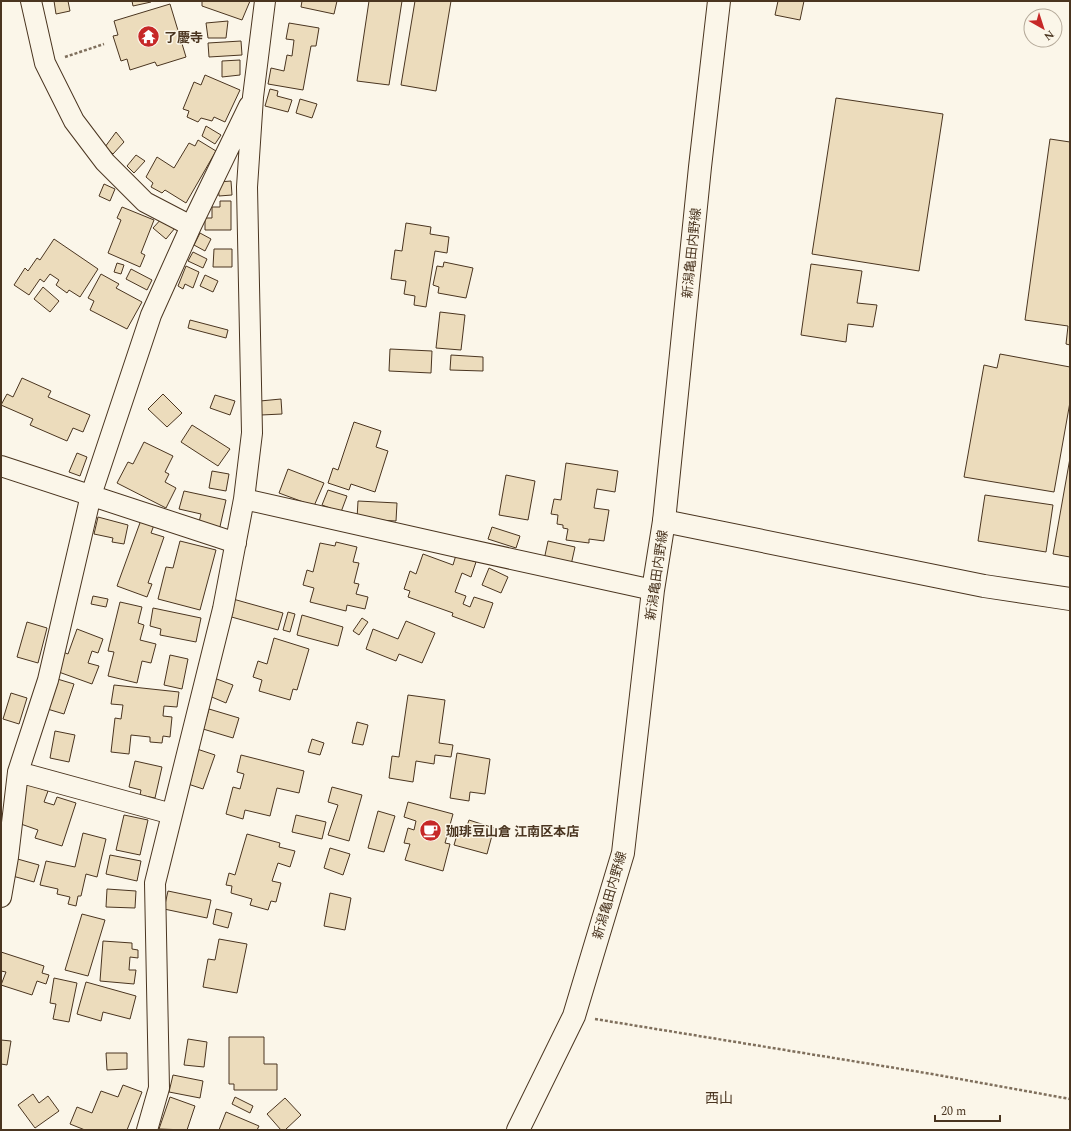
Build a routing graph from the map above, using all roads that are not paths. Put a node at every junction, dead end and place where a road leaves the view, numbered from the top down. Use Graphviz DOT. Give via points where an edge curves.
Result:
graph roads {
  1 [pos="31,1"];
  2 [pos="265,1"];
  3 [pos="719,1"];
  4 [pos="253,97"];
  5 [pos="191,226"];
  6 [pos="1,466"];
  7 [pos="91,495"];
  8 [pos="244,499"];
  9 [pos="664,521"];
  10 [pos="236,543"];
  11 [pos="653,590"];
  12 [pos="1070,599"];
  13 [pos="18,772"];
  14 [pos="172,814"];
  15 [pos="1,897"];
  16 [pos="146,1130"];
  17 [pos="518,1130"];
  1 -- 5 [label="street" via="45,63 74,122 105,162 145,202"];
  2 -- 4 [label="street"];
  3 -- 9 [label="main road, 新潟亀田内野線"];
  4 -- 5 [label="street"];
  4 -- 8 [label="street" via="247,187 252,433"];
  5 -- 7 [label="street" via="151,316"];
  6 -- 7 [label="street"];
  7 -- 10 [label="street"];
  7 -- 13 [label="street" via="48,680"];
  8 -- 10 [label="street"];
  8 -- 11 [label="street"];
  9 -- 11 [label="main road, 新潟亀田内野線"];
  9 -- 12 [label="main road" via="984,586"];
  10 -- 14 [label="street" via="223,609"];
  11 -- 17 [label="main road, 新潟亀田内野線" via="622,853 574,1016"];
  13 -- 14 [label="street"];
  13 -- 15 [label="street"];
  14 -- 16 [label="street" via="155,883 159,1088"];
}
